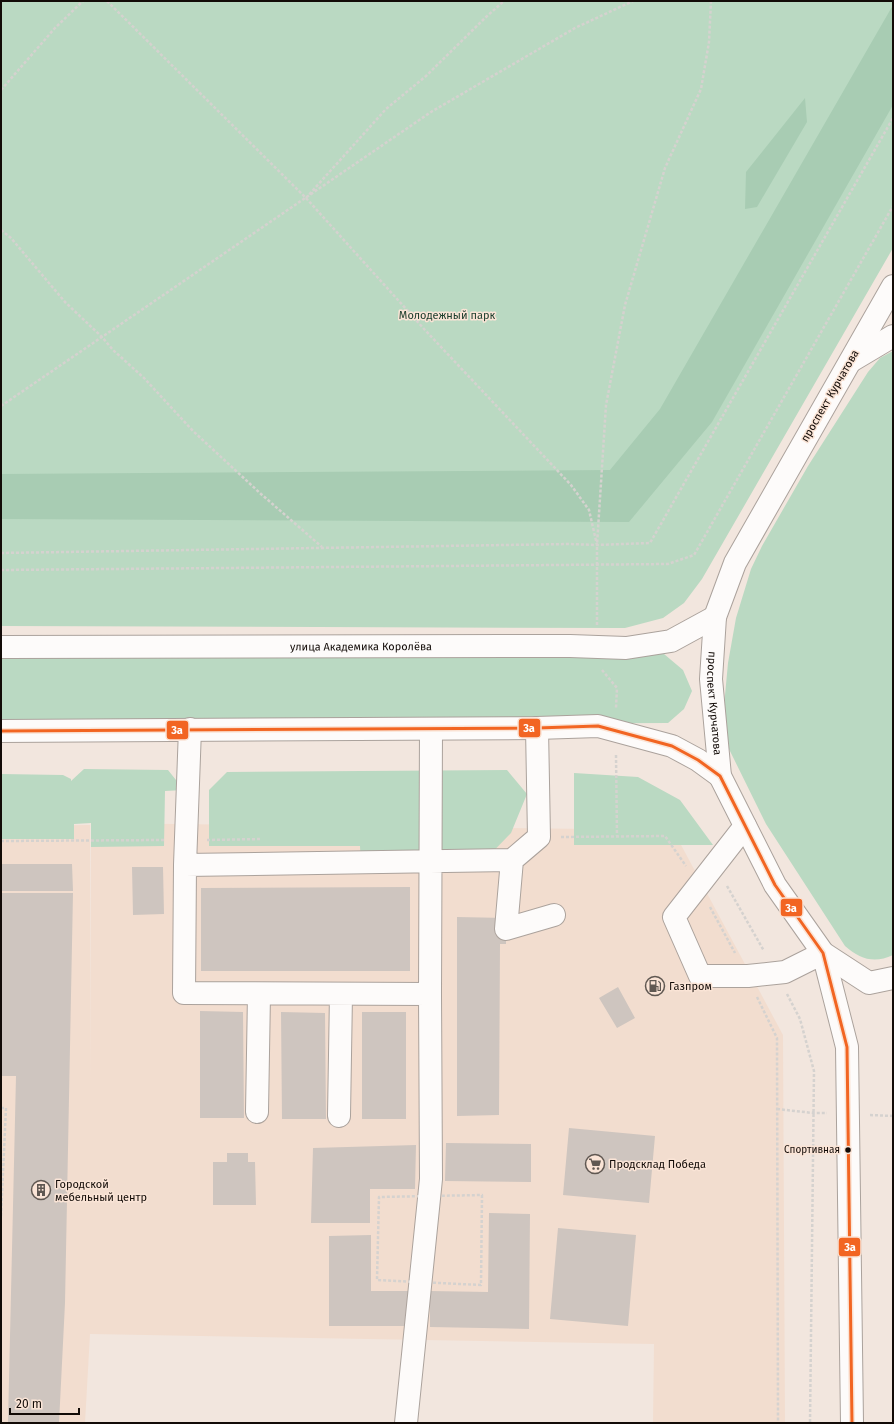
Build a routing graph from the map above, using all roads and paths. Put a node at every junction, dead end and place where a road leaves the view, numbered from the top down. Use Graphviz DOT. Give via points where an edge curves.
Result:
graph roads {
  1 [pos="83,1"];
  2 [pos="107,1"];
  3 [pos="504,1"];
  4 [pos="633,1"];
  5 [pos="711,1"];
  6 [pos="1,90"];
  7 [pos="893,118"];
  8 [pos="306,198"];
  9 [pos="893,206"];
  10 [pos="1,230"];
  11 [pos="893,286"];
  12 [pos="893,336"];
  13 [pos="102,337"];
  14 [pos="849,362"];
  15 [pos="1,406"];
  16 [pos="597,545"];
  17 [pos="322,548"];
  18 [pos="1,553"];
  19 [pos="598,565"];
  20 [pos="1,570"];
  21 [pos="716,617"];
  22 [pos="1,647"];
  23 [pos="597,647"];
  24 [pos="431,728"];
  25 [pos="537,728"];
  26 [pos="190,729"];
  27 [pos="1,731"];
  28 [pos="616,731"];
  29 [pos="720,776"];
  30 [pos="745,826"];
  31 [pos="617,836"];
  32 [pos="539,837"];
  33 [pos="262,839"];
  34 [pos="167,840"];
  35 [pos="207,840"];
  36 [pos="1,841"];
  37 [pos="512,860"];
  38 [pos="431,861"];
  39 [pos="715,864"];
  40 [pos="185,865"];
  41 [pos="698,886"];
  42 [pos="554,915"];
  43 [pos="823,952"];
  44 [pos="776,973"];
  45 [pos="748,976"];
  46 [pos="893,978"];
  47 [pos="259,994"];
  48 [pos="341,994"];
  49 [pos="430,994"];
  50 [pos="1,1108"];
  51 [pos="257,1112"];
  52 [pos="339,1116"];
  53 [pos="1,1216"];
  54 [pos="406,1423"];
  55 [pos="778,1423"];
  56 [pos="810,1423"];
  57 [pos="852,1423"];
  1 -- 6 [label="path" via="54,28"];
  2 -- 8 [label="path"];
  3 -- 8 [label="path" via="426,76 386,109"];
  4 -- 8 [label="path" via="575,28 431,112"];
  5 -- 16 [label="path" via="709,42 701,89 665,168 625,305 606,404"];
  7 -- 16 [label="path" via="650,543"];
  8 -- 13 [label="path"];
  8 -- 16 [label="path" via="425,330 571,485 589,510"];
  9 -- 19 [label="path" via="694,555 668,564"];
  10 -- 13 [label="path" via="11,238 65,302"];
  11 -- 14 [label="main road, проспект Курчатова"];
  12 -- 14 [label="main road"];
  13 -- 15 [label="path"];
  13 -- 17 [label="path" via="193,431"];
  14 -- 21 [label="main road, проспект Курчатова" via="735,563"];
  16 -- 17 [label="path"];
  16 -- 19 [label="path"];
  17 -- 18 [label="path"];
  19 -- 20 [label="path"];
  19 -- 23 [label="path"];
  21 -- 23 [label="main road, улица Академика Королёва" via="670,641 626,648"];
  21 -- 29 [label="main road, проспект Курчатова" via="711,679"];
  22 -- 23 [label="main road, улица Академика Королёва"];
  23 -- 28 [label="path" via="602,669 617,688"];
  24 -- 25 [label="main road"];
  24 -- 26 [label="main road"];
  24 -- 38 [label="main road"];
  25 -- 28 [label="main road" via="598,726"];
  25 -- 32 [label="main road"];
  26 -- 27 [label="main road"];
  26 -- 40 [label="main road"];
  28 -- 29 [label="main road" via="672,746"];
  28 -- 31 [label="path"];
  29 -- 30 [label="main road, проспект Курчатова"];
  30 -- 39 [label="main road"];
  30 -- 43 [label="main road, проспект Курчатова" via="775,885"];
  31 -- 32 [label="path"];
  31 -- 41 [label="path" via="665,836"];
  32 -- 37 [label="main road"];
  33 -- 35 [label="path"];
  34 -- 36 [label="path"];
  37 -- 38 [label="main road"];
  37 -- 42 [label="main road" via="506,929"];
  38 -- 40 [label="main road"];
  38 -- 49 [label="main road"];
  39 -- 41 [label="main road"];
  39 -- 44 [label="path"];
  40 -- 47 [label="main road" via="184,993"];
  41 -- 45 [label="path"];
  41 -- 45 [label="main road" via="674,917 700,976"];
  43 -- 44 [label="main road" via="785,972"];
  43 -- 46 [label="main road" via="869,983"];
  43 -- 57 [label="main road, проспект Курчатова" via="847,1047"];
  44 -- 45 [label="main road"];
  44 -- 56 [label="path" via="800,1019 814,1071"];
  45 -- 55 [label="path" via="777,1038"];
  47 -- 48 [label="main road"];
  47 -- 51 [label="main road"];
  48 -- 49 [label="main road"];
  48 -- 52 [label="main road"];
  49 -- 54 [label="main road" via="431,1179"];
  50 -- 53 [label="path" via="6,1108"];
}
